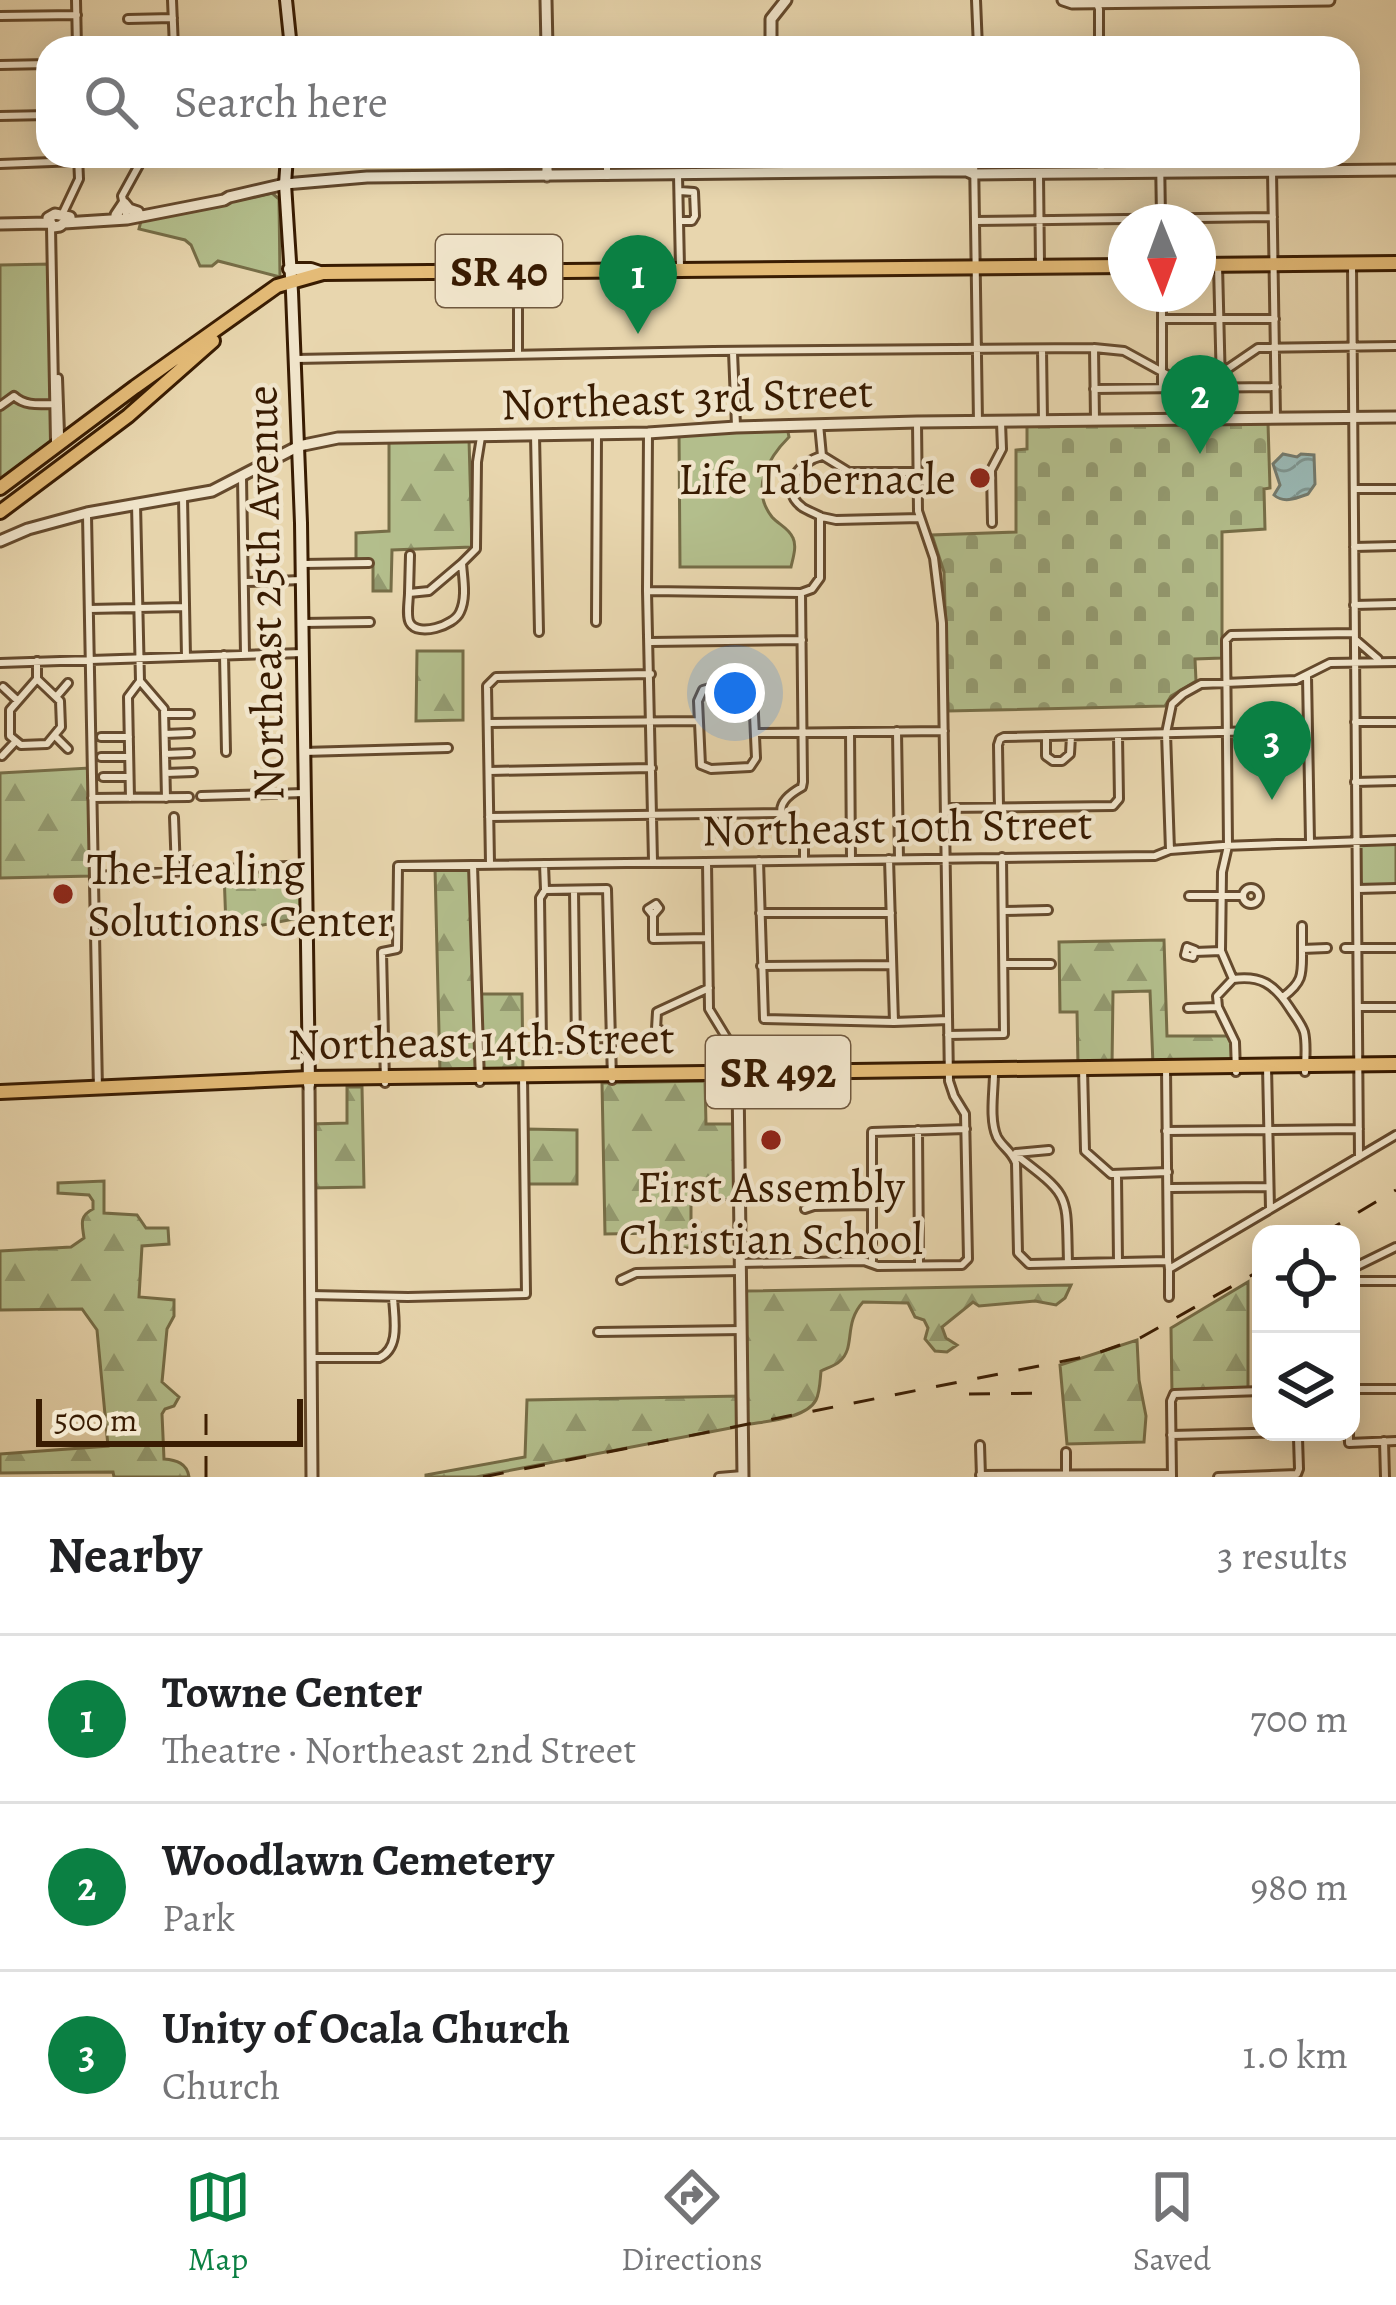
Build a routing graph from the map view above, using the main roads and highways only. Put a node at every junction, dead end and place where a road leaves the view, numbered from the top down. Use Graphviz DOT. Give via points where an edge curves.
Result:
graph roads {
  1 [pos="289,0"];
  2 [pos="293,36"];
  3 [pos="287,168"];
  4 [pos="1396,263"];
  5 [pos="1216,265"];
  6 [pos="1108,266"];
  7 [pos="290,276"];
  8 [pos="274,295"];
  9 [pos="293,305"];
  10 [pos="135,387"];
  11 [pos="146,402"];
  12 [pos="59,443"];
  13 [pos="33,487"];
  14 [pos="0,488"];
  15 [pos="0,512"];
  16 [pos="1396,1067"];
  17 [pos="309,1081"];
  18 [pos="0,1095"];
  1 -- 2 [label="main road"];
  3 -- 7 [label="main road, Northeast 25th Avenue"];
  4 -- 5 [label="main road"];
  6 -- 7 [label="main road, SR 40"];
  7 -- 8 [label="main road, SR 40"];
  7 -- 9 [label="main road, Northeast 25th Avenue"];
  7 -- 10 [label="main road, SR 40"];
  8 -- 9 [label="main road"];
  8 -- 11 [label="main road, SR 40"];
  9 -- 17 [label="main road, Northeast 25th Avenue"];
  10 -- 11 [label="main road"];
  10 -- 12 [label="main road, SR 40"];
  11 -- 13 [label="main road, SR 40"];
  12 -- 13 [label="main road" via="70,456"];
  12 -- 14 [label="main road, SR 40"];
  13 -- 15 [label="main road, SR 40"];
  16 -- 17 [label="main road, Northeast 14th Street / SR 492"];
  17 -- 18 [label="main road, Northeast 14th Street / SR 492"];
}
